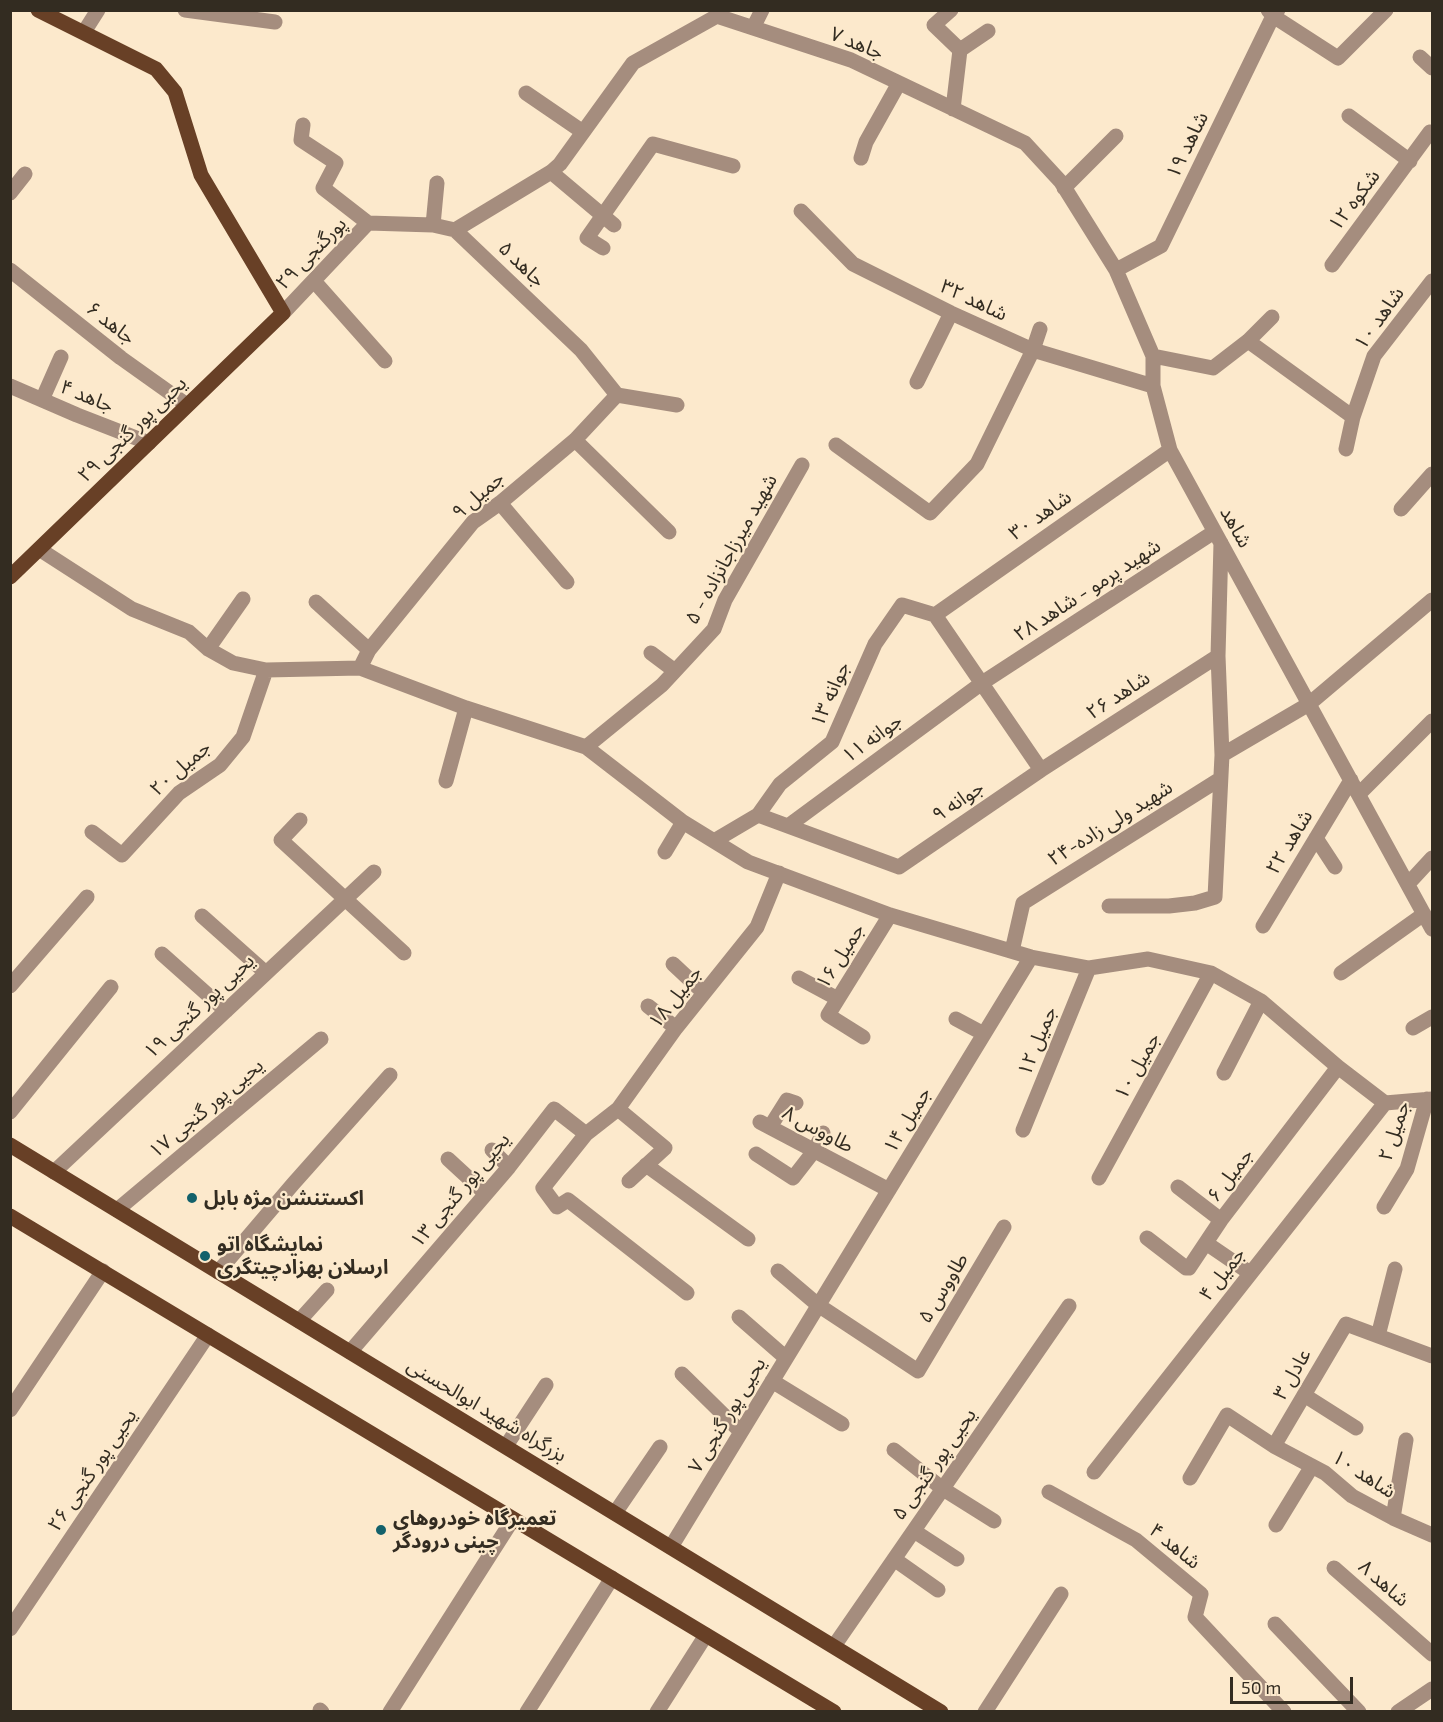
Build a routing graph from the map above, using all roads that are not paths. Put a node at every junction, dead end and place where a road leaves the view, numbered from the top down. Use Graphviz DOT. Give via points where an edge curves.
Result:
graph roads {
  1 [pos="38,10"];
  2 [pos="98,10"];
  3 [pos="185,10"];
  4 [pos="762,10"];
  5 [pos="951,10"];
  6 [pos="1386,10"];
  7 [pos="1273,12"];
  8 [pos="275,22"];
  9 [pos="753,27"];
  10 [pos="988,31"];
  11 [pos="84,32"];
  12 [pos="960,50"];
  13 [pos="1420,57"];
  14 [pos="1432,68"];
  15 [pos="899,83"];
  16 [pos="526,93"];
  17 [pos="953,109"];
  18 [pos="1348,116"];
  19 [pos="303,125"];
  20 [pos="583,132"];
  21 [pos="1432,134"];
  22 [pos="1116,136"];
  23 [pos="1025,143"];
  24 [pos="861,158"];
  25 [pos="1410,161"];
  26 [pos="733,166"];
  27 [pos="551,172"];
  28 [pos="25,174"];
  29 [pos="437,183"];
  30 [pos="1064,188"];
  31 [pos="10,193"];
  32 [pos="801,211"];
  33 [pos="609,221"];
  34 [pos="368,223"];
  35 [pos="433,225"];
  36 [pos="455,230"];
  37 [pos="603,248"];
  38 [pos="1332,265"];
  39 [pos="10,270"];
  40 [pos="1116,270"];
  41 [pos="314,281"];
  42 [pos="1432,281"];
  43 [pos="283,313"];
  44 [pos="951,313"];
  45 [pos="1272,317"];
  46 [pos="1040,329"];
  47 [pos="1248,341"];
  48 [pos="1033,350"];
  49 [pos="1153,356"];
  50 [pos="61,357"];
  51 [pos="384,361"];
  52 [pos="917,382"];
  53 [pos="1153,386"];
  54 [pos="11,387"];
  55 [pos="616,395"];
  56 [pos="42,400"];
  57 [pos="187,405"];
  58 [pos="677,405"];
  59 [pos="1353,417"];
  60 [pos="575,440"];
  61 [pos="149,443"];
  62 [pos="836,445"];
  63 [pos="1346,448"];
  64 [pos="1170,450"];
  65 [pos="802,465"];
  66 [pos="1432,474"];
  67 [pos="500,502"];
  68 [pos="1401,509"];
  69 [pos="669,532"];
  70 [pos="1217,537"];
  71 [pos="39,549"];
  72 [pos="10,577"];
  73 [pos="567,582"];
  74 [pos="243,599"];
  75 [pos="1432,600"];
  76 [pos="316,602"];
  77 [pos="935,615"];
  78 [pos="208,649"];
  79 [pos="369,650"];
  80 [pos="651,653"];
  81 [pos="1218,656"];
  82 [pos="360,668"];
  83 [pos="266,670"];
  84 [pos="675,671"];
  85 [pos="982,683"];
  86 [pos="1309,704"];
  87 [pos="466,708"];
  88 [pos="1432,721"];
  89 [pos="586,747"];
  90 [pos="1222,755"];
  91 [pos="1041,770"];
  92 [pos="1220,779"];
  93 [pos="1351,780"];
  94 [pos="446,781"];
  95 [pos="1359,795"];
  96 [pos="758,815"];
  97 [pos="300,820"];
  98 [pos="683,822"];
  99 [pos="788,826"];
  100 [pos="92,832"];
  101 [pos="1316,838"];
  102 [pos="714,841"];
  103 [pos="665,852"];
  104 [pos="1432,858"];
  105 [pos="1335,867"];
  106 [pos="374,872"];
  107 [pos="779,873"];
  108 [pos="1408,884"];
  109 [pos="87,897"];
  110 [pos="345,899"];
  111 [pos="1109,906"];
  112 [pos="1424,914"];
  113 [pos="890,915"];
  114 [pos="201,916"];
  115 [pos="1263,926"];
  116 [pos="1432,929"];
  117 [pos="1012,951"];
  118 [pos="404,953"];
  119 [pos="162,954"];
  120 [pos="1031,957"];
  121 [pos="673,964"];
  122 [pos="1089,968"];
  123 [pos="266,973"];
  124 [pos="1212,973"];
  125 [pos="1341,973"];
  126 [pos="799,978"];
  127 [pos="10,986"];
  128 [pos="111,987"];
  129 [pos="704,993"];
  130 [pos="838,999"];
  131 [pos="1261,1001"];
  132 [pos="648,1006"];
  133 [pos="226,1011"];
  134 [pos="1432,1017"];
  135 [pos="956,1019"];
  136 [pos="676,1028"];
  137 [pos="1413,1028"];
  138 [pos="984,1034"];
  139 [pos="863,1037"];
  140 [pos="321,1039"];
  141 [pos="1338,1067"];
  142 [pos="1224,1073"];
  143 [pos="390,1075"];
  144 [pos="1430,1099"];
  145 [pos="796,1103"];
  146 [pos="1385,1103"];
  147 [pos="618,1109"];
  148 [pos="10,1112"];
  149 [pos="1023,1130"];
  150 [pos="824,1133"];
  151 [pos="586,1134"];
  152 [pos="10,1145"];
  153 [pos="492,1150"];
  154 [pos="814,1151"];
  155 [pos="756,1154"];
  156 [pos="448,1159"];
  157 [pos="646,1165"];
  158 [pos="509,1167"];
  159 [pos="54,1172"];
  160 [pos="1099,1178"];
  161 [pos="629,1181"];
  162 [pos="1178,1187"];
  163 [pos="889,1190"];
  164 [pos="486,1194"];
  165 [pos="1384,1207"];
  166 [pos="117,1210"];
  167 [pos="10,1216"];
  168 [pos="1221,1220"];
  169 [pos="1004,1227"];
  170 [pos="1147,1238"];
  171 [pos="748,1239"];
  172 [pos="1206,1243"];
  173 [pos="1395,1269"];
  174 [pos="103,1271"];
  175 [pos="778,1271"];
  176 [pos="219,1272"];
  177 [pos="1250,1273"];
  178 [pos="327,1290"];
  179 [pos="687,1293"];
  180 [pos="818,1305"];
  181 [pos="1070,1306"];
  182 [pos="739,1317"];
  183 [pos="299,1321"];
  184 [pos="208,1335"];
  185 [pos="1378,1336"];
  186 [pos="350,1352"];
  187 [pos="1432,1356"];
  188 [pos="786,1358"];
  189 [pos="682,1374"];
  190 [pos="772,1381"];
  191 [pos="546,1385"];
  192 [pos="1304,1395"];
  193 [pos="10,1410"];
  194 [pos="842,1424"];
  195 [pos="1356,1428"];
  196 [pos="741,1432"];
  197 [pos="1406,1440"];
  198 [pos="506,1446"];
  199 [pos="1274,1446"];
  200 [pos="660,1447"];
  201 [pos="894,1450"];
  202 [pos="1312,1466"];
  203 [pos="1094,1472"];
  204 [pos="1190,1478"];
  205 [pos="943,1489"];
  206 [pos="1049,1492"];
  207 [pos="615,1513"];
  208 [pos="1393,1518"];
  209 [pos="513,1519"];
  210 [pos="994,1521"];
  211 [pos="1276,1524"];
  212 [pos="914,1531"];
  213 [pos="1432,1534"];
  214 [pos="671,1547"];
  215 [pos="894,1559"];
  216 [pos="957,1559"];
  217 [pos="1335,1568"];
  218 [pos="612,1578"];
  219 [pos="938,1590"];
  220 [pos="1061,1594"];
  221 [pos="1275,1624"];
  222 [pos="10,1629"];
  223 [pos="706,1635"];
  224 [pos="834,1646"];
  225 [pos="1432,1654"];
  226 [pos="1432,1689"];
  227 [pos="390,1712"];
  228 [pos="527,1712"];
  229 [pos="657,1712"];
  230 [pos="834,1712"];
  231 [pos="941,1712"];
  232 [pos="985,1712"];
  233 [pos="1284,1712"];
  234 [pos="1359,1712"];
  235 [pos="1398,1712"];
  1 -- 11 [label="main road"];
  2 -- 11 [label="street"];
  3 -- 8 [label="street"];
  4 -- 9 [label="street"];
  5 -- 12 [label="street" via="934,25"];
  6 -- 7 [label="street" via="1338,58"];
  7 -- 40 [label="street, شاهد ۱۹" via="1161,246"];
  9 -- 15 [label="street, جاهد ۷" via="851,60"];
  9 -- 20 [label="street, جاهد ۷" via="717,16 633,63"];
  10 -- 12 [label="street"];
  11 -- 43 [label="main road" via="156,69 175,92 201,176"];
  12 -- 17 [label="street"];
  13 -- 14 [label="street"];
  15 -- 17 [label="street, جاهد ۷"];
  15 -- 24 [label="street"];
  16 -- 20 [label="street"];
  17 -- 23 [label="street, جاهد ۷"];
  18 -- 25 [label="street"];
  19 -- 34 [label="street" via="301,140 336,163 323,188"];
  20 -- 27 [label="street, جاهد ۷"];
  21 -- 25 [label="street, شکوه ۱۲"];
  22 -- 30 [label="street"];
  23 -- 30 [label="street, شاهد"];
  25 -- 38 [label="street, شکوه ۱۲"];
  26 -- 33 [label="street" via="653,144"];
  27 -- 33 [label="street"];
  27 -- 36 [label="street, جاهد ۷"];
  28 -- 31 [label="street"];
  29 -- 35 [label="street"];
  30 -- 40 [label="street, شاهد"];
  32 -- 44 [label="street, شاهد ۳۲" via="853,264"];
  33 -- 37 [label="street" via="586,238"];
  34 -- 35 [label="street"];
  34 -- 41 [label="street, پورگنجی ۲۹"];
  35 -- 36 [label="street"];
  36 -- 55 [label="street, جاهد ۵" via="581,350"];
  39 -- 57 [label="street, جاهد ۶"];
  40 -- 49 [label="street, شاهد"];
  41 -- 43 [label="street, پورگنجی ۲۹"];
  41 -- 51 [label="street"];
  42 -- 59 [label="street, شاهد ۱۰" via="1374,356"];
  43 -- 57 [label="main road, یحیی پور گنجی ۲۹"];
  44 -- 48 [label="street, شاهد ۳۲"];
  44 -- 52 [label="street"];
  45 -- 47 [label="street"];
  46 -- 48 [label="street"];
  47 -- 49 [label="street" via="1214,369"];
  47 -- 59 [label="street"];
  48 -- 53 [label="street, شاهد ۳۲"];
  48 -- 62 [label="street" via="977,464 930,513"];
  49 -- 53 [label="street, شاهد"];
  50 -- 56 [label="street"];
  53 -- 64 [label="street, شاهد"];
  54 -- 56 [label="street, جاهد ۴"];
  55 -- 58 [label="street"];
  55 -- 60 [label="street, جمیل ۹"];
  56 -- 61 [label="street, جاهد ۴"];
  57 -- 61 [label="main road, یحیی پور گنجی ۲۹"];
  59 -- 63 [label="street, شاهد ۱۰"];
  60 -- 67 [label="street, جمیل ۹"];
  60 -- 69 [label="street"];
  61 -- 71 [label="main road, یحیی پور گنجی ۲۹"];
  64 -- 70 [label="street, شاهد"];
  64 -- 77 [label="street, شاهد ۳۰"];
  65 -- 84 [label="street, شهید میرزاجانزاده - ۵" via="725,600 714,629"];
  66 -- 68 [label="street"];
  67 -- 73 [label="street"];
  67 -- 79 [label="street, جمیل ۹" via="473,522"];
  70 -- 81 [label="street"];
  70 -- 85 [label="street, شهید پرمو - شاهد ۲۸"];
  70 -- 86 [label="street, شاهد"];
  71 -- 72 [label="main road, یحیی پور گنجی ۲۹"];
  71 -- 78 [label="street" via="132,609 189,632"];
  74 -- 78 [label="street"];
  75 -- 86 [label="street"];
  76 -- 79 [label="street"];
  77 -- 85 [label="street"];
  77 -- 96 [label="street, جوانه ۱۳" via="902,605 875,644 832,742 780,784"];
  78 -- 83 [label="street" via="233,663"];
  79 -- 82 [label="street, جمیل ۹"];
  80 -- 84 [label="street"];
  81 -- 90 [label="street"];
  81 -- 91 [label="street, شاهد ۲۶"];
  82 -- 83 [label="street"];
  82 -- 87 [label="street"];
  83 -- 100 [label="street, جمیل ۲۰" via="243,737 220,765 178,793 122,855"];
  84 -- 89 [label="street, شهید میرزاجانزاده - ۵"];
  85 -- 91 [label="street"];
  85 -- 99 [label="street, جوانه ۱۱"];
  86 -- 90 [label="street"];
  86 -- 93 [label="street, شاهد"];
  87 -- 89 [label="street"];
  87 -- 94 [label="street"];
  88 -- 95 [label="street"];
  89 -- 98 [label="street"];
  90 -- 92 [label="street"];
  91 -- 99 [label="street, جوانه ۹" via="899,867"];
  92 -- 111 [label="street" via="1215,897 1169,906"];
  92 -- 117 [label="street, شهید ولی زاده-۲۴" via="1023,903"];
  93 -- 95 [label="street, شاهد"];
  93 -- 101 [label="street, شاهد ۲۲"];
  95 -- 108 [label="street, شاهد"];
  96 -- 99 [label="street"];
  96 -- 102 [label="street"];
  97 -- 110 [label="street" via="281,840"];
  98 -- 102 [label="street"];
  98 -- 103 [label="street"];
  101 -- 105 [label="street"];
  101 -- 115 [label="street, شاهد ۲۲"];
  102 -- 107 [label="street" via="748,862"];
  104 -- 108 [label="street"];
  106 -- 110 [label="street, یحیی پور گنجی ۱۹"];
  107 -- 113 [label="street"];
  107 -- 129 [label="street, جمیل ۱۸" via="757,927"];
  108 -- 112 [label="street, شاهد"];
  109 -- 127 [label="street"];
  110 -- 118 [label="street"];
  110 -- 123 [label="street, یحیی پور گنجی ۱۹"];
  112 -- 116 [label="street, شاهد"];
  112 -- 125 [label="street"];
  113 -- 117 [label="street"];
  113 -- 130 [label="street, جمیل ۱۶"];
  114 -- 123 [label="street"];
  117 -- 120 [label="street"];
  119 -- 133 [label="street"];
  120 -- 122 [label="street"];
  120 -- 138 [label="street, جمیل ۱۴"];
  121 -- 129 [label="street"];
  122 -- 124 [label="street" via="1148,959"];
  122 -- 149 [label="street, جمیل ۱۲"];
  123 -- 133 [label="street, یحیی پور گنجی ۱۹"];
  124 -- 131 [label="street"];
  124 -- 160 [label="street, جمیل ۱۰"];
  126 -- 130 [label="street"];
  128 -- 148 [label="street"];
  129 -- 136 [label="street, جمیل ۱۸"];
  130 -- 139 [label="street, جمیل ۱۶" via="828,1015"];
  131 -- 141 [label="street"];
  131 -- 142 [label="street"];
  132 -- 136 [label="street"];
  133 -- 159 [label="street, یحیی پور گنجی ۱۹"];
  134 -- 137 [label="street"];
  135 -- 138 [label="street"];
  136 -- 147 [label="street, جمیل ۱۸"];
  138 -- 163 [label="street, جمیل ۱۴"];
  140 -- 166 [label="street, یحیی پور گنجی ۱۷"];
  141 -- 146 [label="street"];
  141 -- 168 [label="street, جمیل ۶"];
  143 -- 176 [label="street"];
  144 -- 146 [label="street"];
  144 -- 165 [label="street, جمیل ۲" via="1407,1168"];
  145 -- 154 [label="street, طاووس ۸" via="787,1100 765,1125"];
  146 -- 177 [label="street, جمیل ۴"];
  147 -- 151 [label="street, جمیل ۱۸"];
  147 -- 157 [label="street" via="665,1148"];
  150 -- 154 [label="street"];
  151 -- 158 [label="street, یحیی پور گنجی ۱۳" via="554,1109"];
  151 -- 179 [label="street, جمیل ۱۸" via="543,1188 557,1207 568,1200"];
  152 -- 159 [label="main road, بزرگراه شهید ابوالحسنی"];
  153 -- 158 [label="street"];
  154 -- 155 [label="street" via="793,1178"];
  154 -- 163 [label="street, طاووس ۸"];
  156 -- 164 [label="street"];
  157 -- 161 [label="street"];
  157 -- 171 [label="street"];
  158 -- 164 [label="street, یحیی پور گنجی ۱۳"];
  159 -- 166 [label="main road, بزرگراه شهید ابوالحسنی"];
  162 -- 168 [label="street"];
  163 -- 180 [label="street, جمیل ۱۴"];
  164 -- 186 [label="street, یحیی پور گنجی ۱۳"];
  166 -- 176 [label="main road, بزرگراه شهید ابوالحسنی"];
  167 -- 174 [label="main road"];
  168 -- 172 [label="street, جمیل ۶"];
  169 -- 180 [label="street, طاووس ۵" via="918,1371"];
  170 -- 172 [label="street, جمیل ۶" via="1186,1268"];
  172 -- 177 [label="street"];
  173 -- 185 [label="street"];
  174 -- 184 [label="main road"];
  174 -- 193 [label="street"];
  175 -- 180 [label="street"];
  176 -- 183 [label="main road, بزرگراه شهید ابوالحسنی"];
  177 -- 203 [label="street, جمیل ۴"];
  178 -- 183 [label="street"];
  180 -- 188 [label="street, یحیی پور گنجی ۷"];
  181 -- 205 [label="street, یحیی پور گنجی ۵"];
  182 -- 188 [label="street"];
  183 -- 186 [label="main road, بزرگراه شهید ابوالحسنی"];
  184 -- 209 [label="main road"];
  184 -- 222 [label="street, یحیی پور گنجی ۲۶"];
  185 -- 187 [label="street"];
  185 -- 192 [label="street, عادل ۳" via="1346,1324"];
  186 -- 198 [label="main road, بزرگراه شهید ابوالحسنی"];
  188 -- 190 [label="street, یحیی پور گنجی ۷"];
  189 -- 196 [label="street"];
  190 -- 194 [label="street"];
  190 -- 196 [label="street, یحیی پور گنجی ۷"];
  191 -- 198 [label="street"];
  192 -- 195 [label="street"];
  192 -- 199 [label="street, عادل ۳"];
  196 -- 214 [label="street, یحیی پور گنجی ۷"];
  197 -- 208 [label="street"];
  198 -- 207 [label="main road, بزرگراه شهید ابوالحسنی"];
  199 -- 202 [label="street, شاهد ۱۰"];
  199 -- 204 [label="street, شاهد ۱۰" via="1227,1415"];
  200 -- 207 [label="street"];
  201 -- 205 [label="street"];
  202 -- 208 [label="street, شاهد ۱۰" via="1352,1496"];
  202 -- 211 [label="street"];
  205 -- 210 [label="street"];
  205 -- 212 [label="street, یحیی پور گنجی ۵"];
  206 -- 233 [label="street, شاهد ۴" via="1136,1540 1201,1594 1195,1617"];
  207 -- 214 [label="main road, بزرگراه شهید ابوالحسنی"];
  208 -- 213 [label="street, شاهد ۱۰"];
  209 -- 218 [label="main road"];
  209 -- 227 [label="street"];
  212 -- 215 [label="street, یحیی پور گنجی ۵"];
  212 -- 216 [label="street"];
  214 -- 224 [label="main road, بزرگراه شهید ابوالحسنی"];
  215 -- 219 [label="street"];
  215 -- 224 [label="street, یحیی پور گنجی ۵"];
  217 -- 225 [label="street, شاهد ۸"];
  218 -- 223 [label="main road"];
  218 -- 228 [label="street"];
  220 -- 232 [label="street"];
  221 -- 234 [label="street"];
  223 -- 229 [label="street"];
  223 -- 230 [label="main road"];
  224 -- 231 [label="main road, بزرگراه شهید ابوالحسنی"];
  226 -- 235 [label="street"];
}
